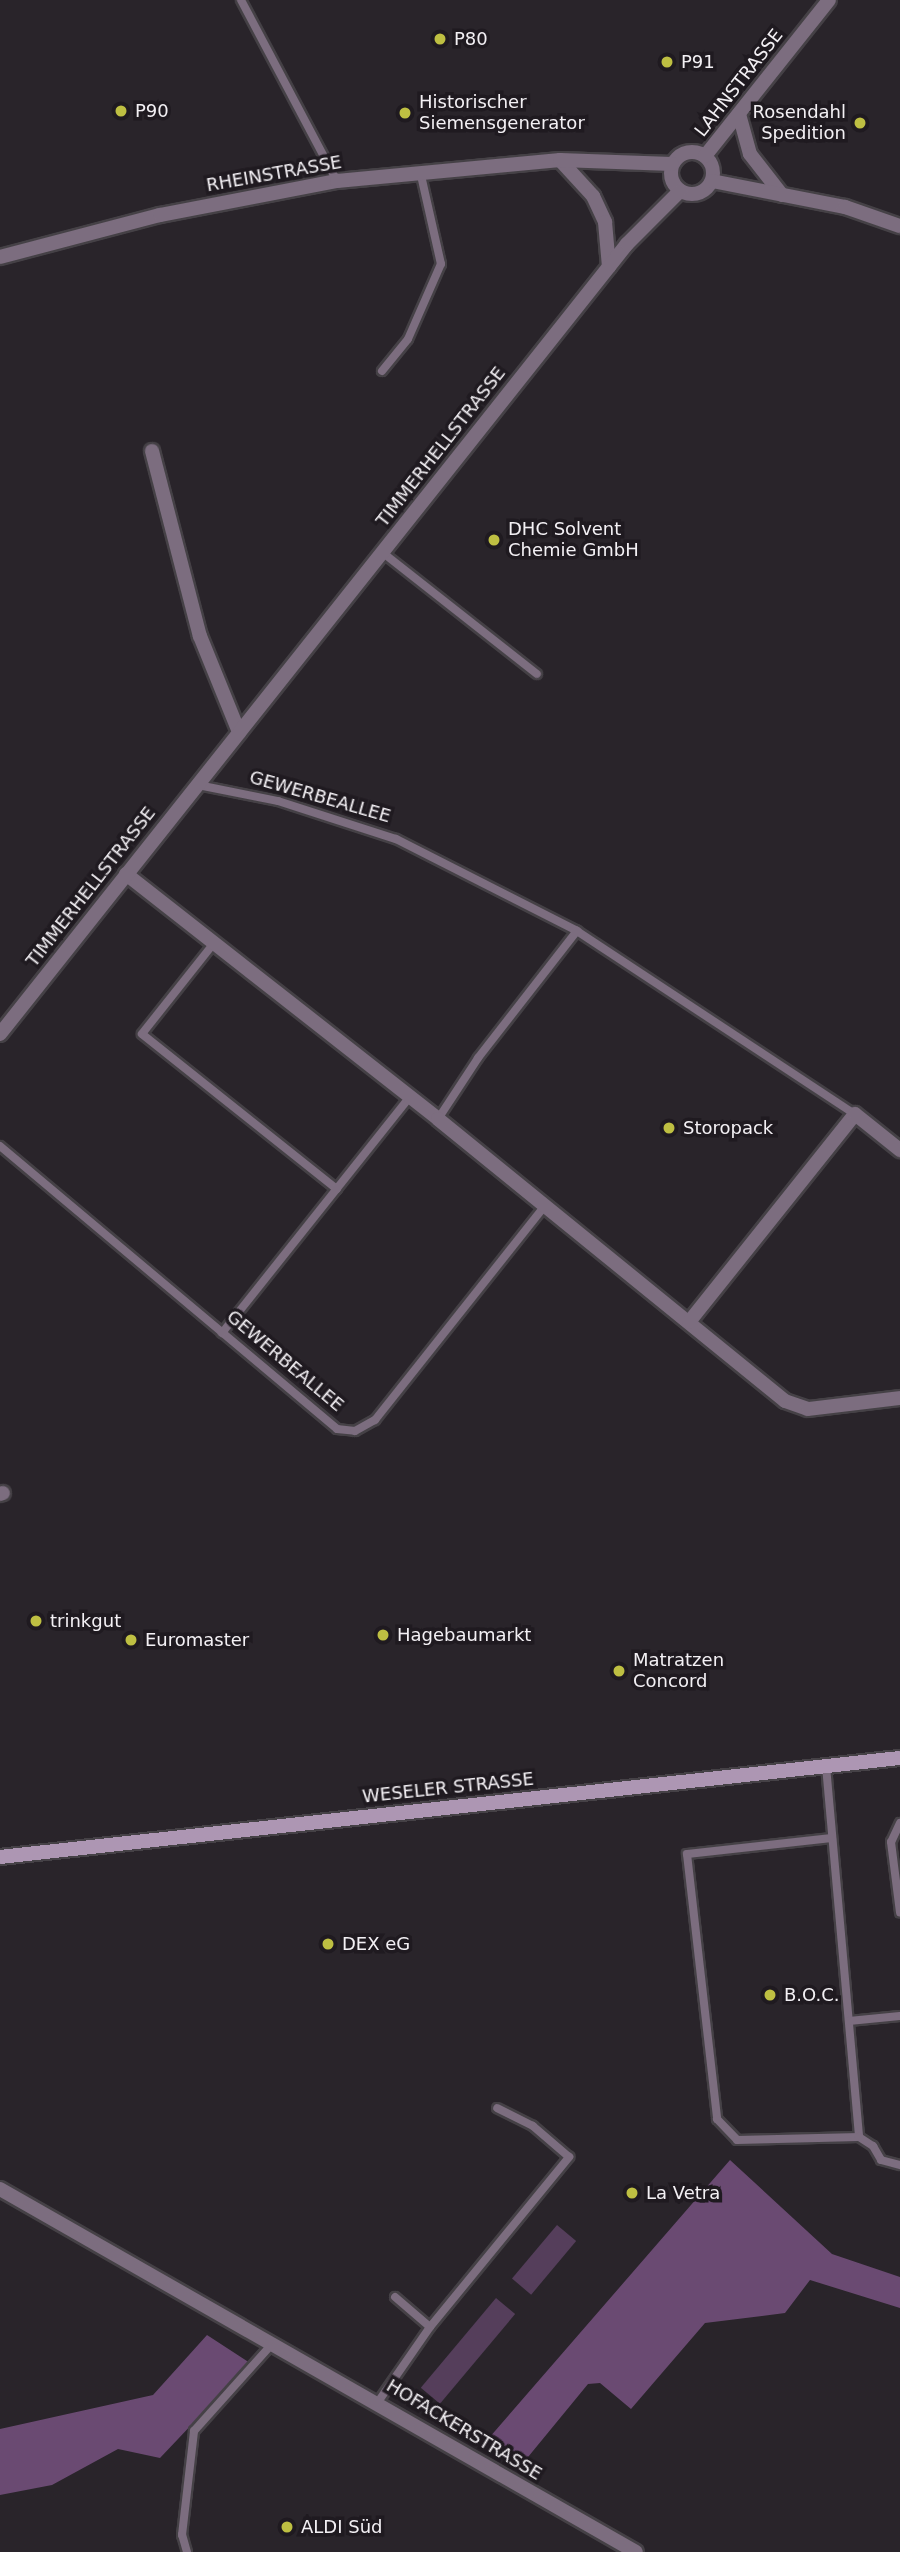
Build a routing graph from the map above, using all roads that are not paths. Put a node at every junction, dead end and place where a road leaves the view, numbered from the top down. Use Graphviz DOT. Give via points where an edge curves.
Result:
graph roads {
  1 [pos="241,0"];
  2 [pos="829,0"];
  3 [pos="738,114"];
  4 [pos="705,156"];
  5 [pos="560,160"];
  6 [pos="672,164"];
  7 [pos="420,171"];
  8 [pos="337,181"];
  9 [pos="712,181"];
  10 [pos="680,191"];
  11 [pos="782,195"];
  12 [pos="900,226"];
  13 [pos="0,257"];
  14 [pos="609,267"];
  15 [pos="382,371"];
  16 [pos="152,450"];
  17 [pos="382,552"];
  18 [pos="537,674"];
  19 [pos="239,732"];
  20 [pos="198,785"];
  21 [pos="126,874"];
  22 [pos="578,931"];
  23 [pos="214,943"];
  24 [pos="0,1034"];
  25 [pos="410,1097"];
  26 [pos="855,1114"];
  27 [pos="438,1119"];
  28 [pos="0,1146"];
  29 [pos="900,1150"];
  30 [pos="337,1189"];
  31 [pos="544,1206"];
  32 [pos="689,1322"];
  33 [pos="222,1333"];
  34 [pos="900,1398"];
  35 [pos="900,1758"];
  36 [pos="826,1766"];
  37 [pos="900,1823"];
  38 [pos="832,1838"];
  39 [pos="0,1857"];
  40 [pos="900,1912"];
  41 [pos="900,2016"];
  42 [pos="849,2021"];
  43 [pos="497,2108"];
  44 [pos="859,2137"];
  45 [pos="898,2165"];
  46 [pos="0,2189"];
  47 [pos="395,2297"];
  48 [pos="430,2327"];
  49 [pos="272,2344"];
  50 [pos="378,2402"];
  51 [pos="187,2552"];
  52 [pos="636,2552"];
  1 -- 8 [label="lane"];
  2 -- 3 [label="street, LAHNSTRASSE"];
  3 -- 4 [label="street, LAHNSTRASSE"];
  3 -- 11 [label="street" via="750,154"];
  4 -- 6 [label="street" via="686,152"];
  4 -- 9 [label="street" via="713,170"];
  5 -- 6 [label="street, RHEINSTRASSE"];
  5 -- 7 [label="street, RHEINSTRASSE"];
  5 -- 14 [label="street" via="593,196 605,222"];
  6 -- 10 [label="street" via="673,184"];
  7 -- 8 [label="street, RHEINSTRASSE"];
  7 -- 15 [label="lane" via="441,264 408,339"];
  8 -- 13 [label="street, RHEINSTRASSE" via="160,215"];
  9 -- 10 [label="street" via="700,193"];
  9 -- 11 [label="street"];
  10 -- 14 [label="street, TIMMERHELLSTRASSE"];
  11 -- 12 [label="street"];
  14 -- 17 [label="street, TIMMERHELLSTRASSE"];
  16 -- 19 [label="street" via="200,636"];
  17 -- 18 [label="lane"];
  17 -- 19 [label="street, TIMMERHELLSTRASSE"];
  19 -- 20 [label="street, TIMMERHELLSTRASSE"];
  20 -- 21 [label="street, TIMMERHELLSTRASSE"];
  20 -- 22 [label="lane, GEWERBEALLEE" via="278,801 396,839"];
  21 -- 23 [label="street"];
  21 -- 24 [label="street, TIMMERHELLSTRASSE"];
  22 -- 26 [label="lane, GEWERBEALLEE"];
  22 -- 27 [label="lane" via="478,1058"];
  23 -- 25 [label="street"];
  23 -- 30 [label="lane" via="142,1034"];
  25 -- 27 [label="street"];
  25 -- 30 [label="lane"];
  26 -- 29 [label="street, GEWERBEALLEE"];
  26 -- 32 [label="street"];
  27 -- 31 [label="street"];
  28 -- 33 [label="lane, GEWERBEALLEE"];
  30 -- 33 [label="lane"];
  31 -- 32 [label="street"];
  31 -- 33 [label="lane, GEWERBEALLEE" via="375,1420 355,1431 337,1429"];
  32 -- 34 [label="street" via="799,1407"];
  35 -- 36 [label="main road, WESELER STRASSE"];
  36 -- 38 [label="lane"];
  36 -- 39 [label="main road, WESELER STRASSE"];
  37 -- 40 [label="lane" via="891,1842"];
  38 -- 42 [label="lane"];
  38 -- 44 [label="lane" via="687,1854 717,2119 737,2140"];
  41 -- 42 [label="lane"];
  42 -- 44 [label="lane"];
  43 -- 48 [label="lane" via="533,2126 569,2157"];
  44 -- 45 [label="lane" via="873,2146 881,2160"];
  46 -- 49 [label="street, HOFACKERSTRASSE"];
  47 -- 48 [label="lane"];
  48 -- 50 [label="lane"];
  49 -- 50 [label="street, HOFACKERSTRASSE"];
  49 -- 51 [label="lane" via="194,2431 182,2535"];
  50 -- 52 [label="street, HOFACKERSTRASSE"];
}
